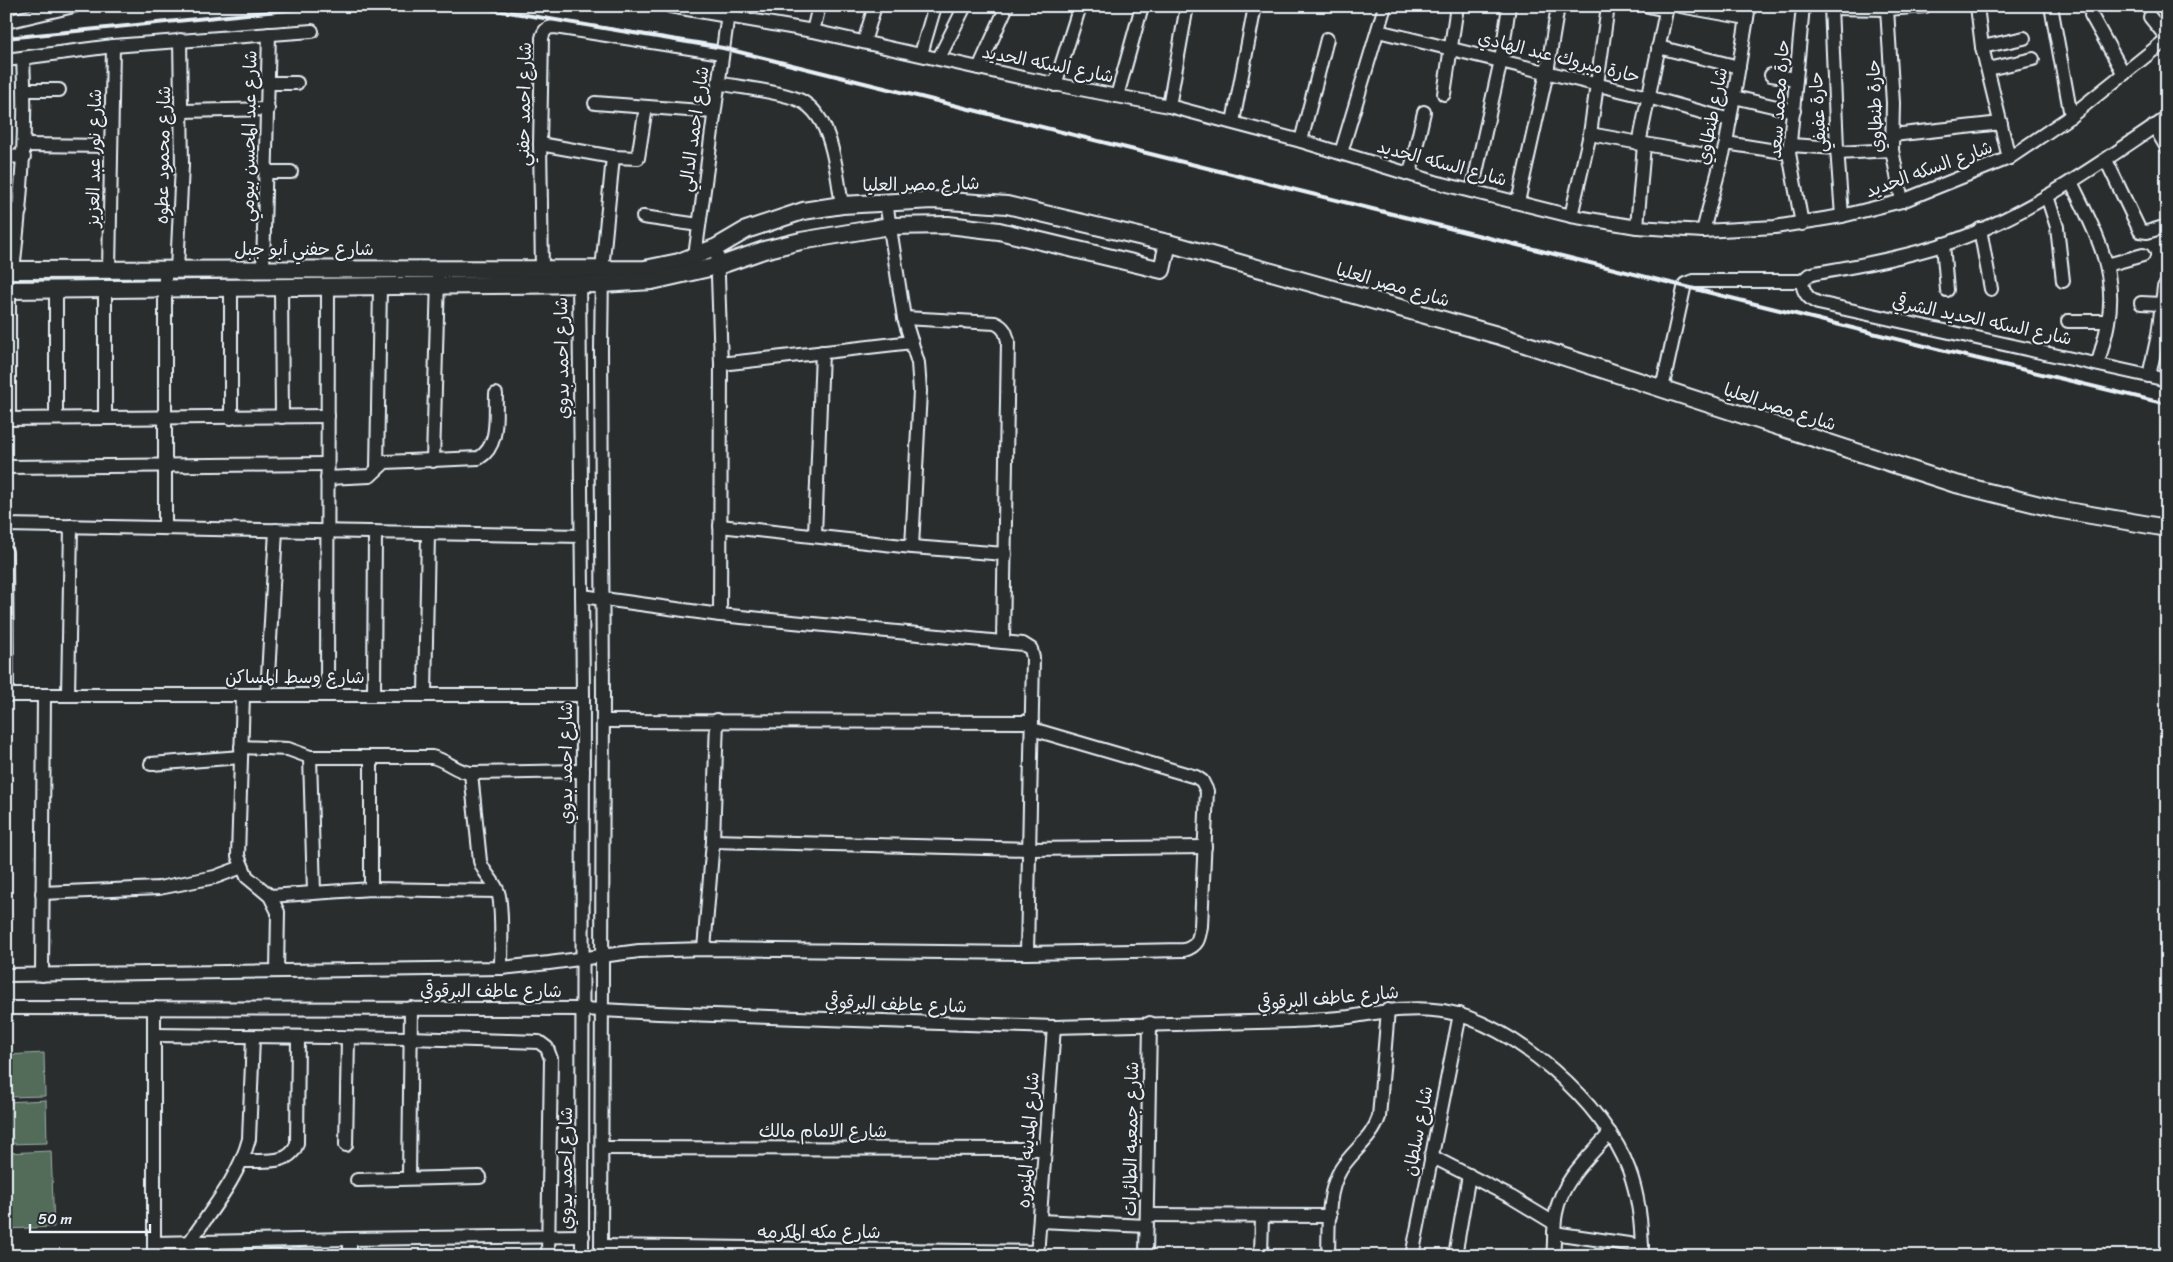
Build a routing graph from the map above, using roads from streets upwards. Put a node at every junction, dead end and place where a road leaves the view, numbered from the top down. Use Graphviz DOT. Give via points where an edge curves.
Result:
graph roads {
  1 [pos="74,6"];
  2 [pos="670,6"];
  3 [pos="819,6"];
  4 [pos="875,6"];
  5 [pos="935,6"];
  6 [pos="965,6"];
  7 [pos="1007,6"];
  8 [pos="1080,6"];
  9 [pos="1142,6"];
  10 [pos="1187,6"];
  11 [pos="1255,6"];
  12 [pos="1385,6"];
  13 [pos="1457,6"];
  14 [pos="1509,6"];
  15 [pos="1558,6"];
  16 [pos="1608,6"];
  17 [pos="1648,6"];
  18 [pos="1680,6"];
  19 [pos="1803,6"];
  20 [pos="1925,6"];
  21 [pos="1977,6"];
  22 [pos="2051,6"];
  23 [pos="1831,7"];
  24 [pos="1666,8"];
  25 [pos="1887,9"];
  26 [pos="728,11"];
  27 [pos="1748,12"];
  28 [pos="2091,15"];
  29 [pos="2150,17"];
  30 [pos="6,22"];
  31 [pos="312,31"];
  32 [pos="813,31"];
  33 [pos="1378,31"];
  34 [pos="269,34"];
  35 [pos="2024,38"];
  36 [pos="2167,38"];
  37 [pos="1327,39"];
  38 [pos="180,40"];
  39 [pos="864,42"];
  40 [pos="113,46"];
  41 [pos="1658,47"];
  42 [pos="1982,47"];
  43 [pos="1450,48"];
  44 [pos="722,53"];
  45 [pos="920,54"];
  46 [pos="23,58"];
  47 [pos="939,58"];
  48 [pos="2033,59"];
  49 [pos="6,60"];
  50 [pos="1501,60"];
  51 [pos="1739,66"];
  52 [pos="979,68"];
  53 [pos="1988,70"];
  54 [pos="1546,72"];
  55 [pos="2124,74"];
  56 [pos="1771,75"];
  57 [pos="1796,79"];
  58 [pos="268,83"];
  59 [pos="297,83"];
  60 [pos="718,83"];
  61 [pos="1596,84"];
  62 [pos="1055,85"];
  63 [pos="25,90"];
  64 [pos="59,90"];
  65 [pos="1444,94"];
  66 [pos="1117,96"];
  67 [pos="1648,97"];
  68 [pos="1734,97"];
  69 [pos="595,103"];
  70 [pos="1169,106"];
  71 [pos="646,107"];
  72 [pos="268,109"];
  73 [pos="182,111"];
  74 [pos="1794,111"];
  75 [pos="714,112"];
  76 [pos="1424,112"];
  77 [pos="2071,116"];
  78 [pos="2167,118"];
  79 [pos="1730,120"];
  80 [pos="1233,122"];
  81 [pos="2001,123"];
  82 [pos="2154,126"];
  83 [pos="1590,134"];
  84 [pos="1893,135"];
  85 [pos="1301,141"];
  86 [pos="1726,142"];
  87 [pos="540,144"];
  88 [pos="1642,144"];
  89 [pos="111,146"];
  90 [pos="2167,148"];
  91 [pos="1790,149"];
  92 [pos="1892,150"];
  93 [pos="1837,151"];
  94 [pos="24,152"];
  95 [pos="1341,153"];
  96 [pos="6,156"];
  97 [pos="613,157"];
  98 [pos="1722,158"];
  99 [pos="2009,158"];
  100 [pos="2106,160"];
  101 [pos="267,172"];
  102 [pos="291,172"];
  103 [pos="1410,174"];
  104 [pos="2071,182"];
  105 [pos="1472,191"];
  106 [pos="2047,196"];
  107 [pos="1902,201"];
  108 [pos="886,202"];
  109 [pos="1518,202"];
  110 [pos="842,205"];
  111 [pos="6,210"];
  112 [pos="20,211"];
  113 [pos="1571,216"];
  114 [pos="1842,216"];
  115 [pos="643,217"];
  116 [pos="1802,224"];
  117 [pos="699,225"];
  118 [pos="890,226"];
  119 [pos="2167,226"];
  120 [pos="1637,227"];
  121 [pos="1980,229"];
  122 [pos="1703,231"];
  123 [pos="1168,243"];
  124 [pos="1943,244"];
  125 [pos="717,246"];
  126 [pos="2143,255"];
  127 [pos="695,256"];
  128 [pos="2107,265"];
  129 [pos="718,266"];
  130 [pos="438,268"];
  131 [pos="263,269"];
  132 [pos="542,269"];
  133 [pos="10,270"];
  134 [pos="109,270"];
  135 [pos="171,270"];
  136 [pos="578,277"];
  137 [pos="602,277"];
  138 [pos="1802,281"];
  139 [pos="2063,281"];
  140 [pos="380,286"];
  141 [pos="438,286"];
  142 [pos="281,287"];
  143 [pos="328,287"];
  144 [pos="2164,287"];
  145 [pos="231,288"];
  146 [pos="105,289"];
  147 [pos="165,289"];
  148 [pos="1991,289"];
  149 [pos="8,290"];
  150 [pos="56,290"];
  151 [pos="1947,290"];
  152 [pos="2141,303"];
  153 [pos="2162,304"];
  154 [pos="904,318"];
  155 [pos="2068,321"];
  156 [pos="2108,321"];
  157 [pos="912,342"];
  158 [pos="822,352"];
  159 [pos="721,364"];
  160 [pos="2098,364"];
  161 [pos="2149,376"];
  162 [pos="2167,380"];
  163 [pos="1662,389"];
  164 [pos="496,394"];
  165 [pos="328,416"];
  166 [pos="282,417"];
  167 [pos="56,418"];
  168 [pos="106,418"];
  169 [pos="165,418"];
  170 [pos="231,418"];
  171 [pos="8,419"];
  172 [pos="433,461"];
  173 [pos="327,464"];
  174 [pos="165,466"];
  175 [pos="6,467"];
  176 [pos="377,469"];
  177 [pos="328,478"];
  178 [pos="6,525"];
  179 [pos="71,526"];
  180 [pos="720,526"];
  181 [pos="165,528"];
  182 [pos="2167,528"];
  183 [pos="276,530"];
  184 [pos="327,531"];
  185 [pos="375,532"];
  186 [pos="428,533"];
  187 [pos="816,535"];
  188 [pos="581,536"];
  189 [pos="912,547"];
  190 [pos="6,552"];
  191 [pos="1005,554"];
  192 [pos="582,596"];
  193 [pos="603,598"];
  194 [pos="720,614"];
  195 [pos="1003,642"];
  196 [pos="6,695"];
  197 [pos="44,695"];
  198 [pos="68,695"];
  199 [pos="243,695"];
  200 [pos="267,695"];
  201 [pos="327,695"];
  202 [pos="374,695"];
  203 [pos="424,695"];
  204 [pos="584,695"];
  205 [pos="717,720"];
  206 [pos="603,721"];
  207 [pos="1032,726"];
  208 [pos="241,752"];
  209 [pos="310,757"];
  210 [pos="371,757"];
  211 [pos="151,764"];
  212 [pos="584,770"];
  213 [pos="471,773"];
  214 [pos="713,841"];
  215 [pos="1205,847"];
  216 [pos="1029,849"];
  217 [pos="242,867"];
  218 [pos="371,889"];
  219 [pos="498,890"];
  220 [pos="314,892"];
  221 [pos="42,893"];
  222 [pos="270,896"];
  223 [pos="704,949"];
  224 [pos="1027,953"];
  225 [pos="603,955"];
  226 [pos="582,958"];
  227 [pos="501,968"];
  228 [pos="277,971"];
  229 [pos="6,975"];
  230 [pos="42,975"];
  231 [pos="6,1008"];
  232 [pos="154,1008"];
  233 [pos="411,1008"];
  234 [pos="583,1009"];
  235 [pos="603,1010"];
  236 [pos="1388,1010"];
  237 [pos="1460,1014"];
  238 [pos="1150,1023"];
  239 [pos="1054,1027"];
  240 [pos="154,1035"];
  241 [pos="253,1036"];
  242 [pos="298,1037"];
  243 [pos="348,1038"];
  244 [pos="409,1038"];
  245 [pos="1610,1133"];
  246 [pos="346,1145"];
  247 [pos="602,1148"];
  248 [pos="1045,1149"];
  249 [pos="1430,1156"];
  250 [pos="242,1161"];
  251 [pos="1469,1175"];
  252 [pos="480,1177"];
  253 [pos="409,1178"];
  254 [pos="357,1180"];
  255 [pos="1262,1216"];
  256 [pos="1330,1216"];
  257 [pos="1147,1220"];
  258 [pos="1040,1221"];
  259 [pos="1554,1228"];
  260 [pos="583,1236"];
  261 [pos="548,1237"];
  262 [pos="350,1239"];
  263 [pos="214,1242"];
  264 [pos="189,1243"];
  265 [pos="154,1250"];
  266 [pos="601,1251"];
  267 [pos="1642,1251"];
  268 [pos="751,1252"];
  269 [pos="796,1252"];
  270 [pos="1038,1254"];
  271 [pos="214,1256"];
  272 [pos="350,1256"];
  273 [pos="548,1256"];
  274 [pos="582,1256"];
  275 [pos="1146,1256"];
  276 [pos="1262,1256"];
  277 [pos="1328,1256"];
  278 [pos="1412,1256"];
  279 [pos="1455,1256"];
  280 [pos="1553,1256"];
  1 -- 30 [label="street"];
  2 -- 26 [label="street, شارع السكه الحديد"];
  3 -- 32 [label="street"];
  4 -- 39 [label="street"];
  5 -- 45 [label="street"];
  6 -- 47 [label="street"];
  7 -- 52 [label="street"];
  8 -- 62 [label="street"];
  9 -- 66 [label="street"];
  10 -- 70 [label="street"];
  11 -- 80 [label="street"];
  12 -- 33 [label="street"];
  13 -- 43 [label="street"];
  14 -- 50 [label="street"];
  15 -- 54 [label="street"];
  16 -- 61 [label="street"];
  17 -- 24 [label="street"];
  18 -- 27 [label="street"];
  19 -- 57 [label="street, حارة محمد سعد"];
  20 -- 25 [label="street"];
  21 -- 42 [label="street"];
  22 -- 77 [label="street"];
  23 -- 25 [label="street"];
  23 -- 93 [label="street, حارة عفيفي"];
  24 -- 41 [label="street"];
  25 -- 84 [label="street, حارة طنطاوي"];
  26 -- 32 [label="street, شارع السكه الحديد"];
  26 -- 44 [label="street, شارع احمد الدالي"];
  27 -- 51 [label="street, شارع طنطاوي"];
  28 -- 55 [label="street"];
  29 -- 36 [label="street"];
  31 -- 34 [label="street"];
  32 -- 39 [label="street, شارع السكه الحديد"];
  33 -- 43 [label="street, حارة مبروك عبد الهادي"];
  33 -- 95 [label="street"];
  34 -- 38 [label="street"];
  34 -- 58 [label="street, شارع عبد المحسن بيومي"];
  35 -- 42 [label="street"];
  36 -- 55 [label="street, شارع السكه الحديد"];
  37 -- 85 [label="street"];
  38 -- 40 [label="street"];
  38 -- 73 [label="street, شارع محمود عطوه"];
  39 -- 45 [label="street, شارع السكه الحديد"];
  40 -- 46 [label="street"];
  40 -- 89 [label="street, شارع نور عبد العزيز"];
  41 -- 51 [label="street"];
  41 -- 67 [label="street"];
  42 -- 53 [label="street"];
  43 -- 50 [label="street, حارة مبروك عبد الهادي"];
  43 -- 65 [label="street"];
  44 -- 60 [label="street, شارع احمد الدالي"];
  44 -- 87 [label="street, شارع احمد حفني" via="549,27 542,38"];
  45 -- 47 [label="street, شارع السكه الحديد"];
  46 -- 49 [label="street"];
  46 -- 63 [label="street"];
  47 -- 52 [label="street, شارع السكه الحديد"];
  48 -- 53 [label="street"];
  50 -- 54 [label="street, حارة مبروك عبد الهادي"];
  50 -- 105 [label="street"];
  51 -- 68 [label="street, شارع طنطاوي"];
  52 -- 62 [label="street, شارع السكه الحديد"];
  53 -- 81 [label="street"];
  54 -- 61 [label="street, حارة مبروك عبد الهادي"];
  54 -- 109 [label="street"];
  55 -- 77 [label="street, شارع السكه الحديد"];
  56 -- 57 [label="street"];
  57 -- 74 [label="street, حارة محمد سعد"];
  58 -- 59 [label="street"];
  58 -- 72 [label="street, شارع عبد المحسن بيومي"];
  60 -- 75 [label="street, شارع احمد الدالي"];
  60 -- 110 [label="street" via="795,98 808,104 823,122"];
  61 -- 67 [label="street, حارة مبروك عبد الهادي"];
  61 -- 83 [label="street"];
  62 -- 66 [label="street, شارع السكه الحديد"];
  63 -- 64 [label="street"];
  63 -- 94 [label="street"];
  66 -- 70 [label="street, شارع السكه الحديد"];
  67 -- 79 [label="street, حارة مبروك عبد الهادي"];
  67 -- 88 [label="street"];
  68 -- 74 [label="street"];
  68 -- 79 [label="street, شارع طنطاوي"];
  69 -- 71 [label="street"];
  70 -- 80 [label="street, شارع السكه الحديد"];
  71 -- 75 [label="street"];
  71 -- 97 [label="street" via="639,157"];
  72 -- 73 [label="street"];
  72 -- 101 [label="street, شارع عبد المحسن بيومي"];
  73 -- 135 [label="street, شارع محمود عطوه" via="182,165"];
  74 -- 91 [label="street, حارة محمد سعد"];
  75 -- 117 [label="street, شارع احمد الدالي"];
  76 -- 103 [label="street"];
  77 -- 99 [label="street, شارع السكه الحديد"];
  78 -- 82 [label="street"];
  79 -- 86 [label="street, شارع طنطاوي"];
  80 -- 85 [label="street, شارع السكه الحديد"];
  81 -- 84 [label="street"];
  81 -- 99 [label="street"];
  82 -- 90 [label="street"];
  82 -- 100 [label="street"];
  83 -- 88 [label="street"];
  83 -- 113 [label="street"];
  84 -- 92 [label="street, حارة طنطاوي"];
  85 -- 95 [label="street, شارع السكه الحديد"];
  86 -- 91 [label="street"];
  86 -- 98 [label="street, شارع طنطاوي"];
  87 -- 97 [label="street"];
  87 -- 132 [label="street, شارع احمد حفني"];
  88 -- 98 [label="street"];
  88 -- 120 [label="street"];
  89 -- 94 [label="street"];
  89 -- 134 [label="street, شارع نور عبد العزيز"];
  91 -- 93 [label="street"];
  91 -- 116 [label="street, حارة محمد سعد"];
  92 -- 93 [label="street"];
  92 -- 107 [label="street, حارة طنطاوي"];
  93 -- 114 [label="street, حارة عفيفي"];
  94 -- 96 [label="street"];
  94 -- 112 [label="street"];
  95 -- 103 [label="street, شارع السكه الحديد"];
  97 -- 137 [label="street, شارع احمد بدوي"];
  98 -- 122 [label="street, شارع طنطاوي"];
  99 -- 107 [label="street, شارع السكه الحديد"];
  100 -- 104 [label="street"];
  100 -- 119 [label="street" via="2140,231"];
  101 -- 102 [label="street"];
  101 -- 131 [label="street, شارع عبد المحسن بيومي"];
  103 -- 105 [label="street, شارع السكه الحديد"];
  104 -- 106 [label="street"];
  104 -- 128 [label="street" via="2098,236"];
  105 -- 109 [label="street, شارع السكه الحديد"];
  106 -- 121 [label="street"];
  106 -- 139 [label="street" via="2058,227"];
  107 -- 114 [label="street, شارع السكه الحديد"];
  108 -- 110 [label="street, شارع مصر العليا"];
  108 -- 118 [label="street"];
  108 -- 123 [label="street, شارع مصر العليا" via="933,200 1007,204"];
  109 -- 113 [label="street, شارع السكه الحديد"];
  110 -- 125 [label="street, شارع مصر العليا" via="776,219"];
  111 -- 112 [label="street"];
  112 -- 133 [label="street"];
  113 -- 120 [label="street, شارع السكه الحديد"];
  114 -- 116 [label="street, شارع السكه الحديد"];
  115 -- 117 [label="street"];
  116 -- 122 [label="street, شارع السكه الحديد"];
  117 -- 127 [label="street, شارع احمد الدالي"];
  118 -- 123 [label="street" via="948,225 999,231 1162,270"];
  118 -- 129 [label="street" via="801,241"];
  118 -- 154 [label="street"];
  120 -- 122 [label="street, شارع السكه الحديد"];
  121 -- 124 [label="street"];
  121 -- 148 [label="street"];
  123 -- 163 [label="street, شارع مصر العليا" via="1497,335"];
  124 -- 138 [label="street" via="1898,257 1816,273"];
  124 -- 151 [label="street"];
  125 -- 127 [label="street, شارع مصر العليا"];
  125 -- 129 [label="street"];
  126 -- 128 [label="street"];
  127 -- 137 [label="street, شارع مصر العليا"];
  128 -- 156 [label="street" via="2110,283"];
  129 -- 137 [label="street" via="652,281"];
  129 -- 159 [label="street"];
  130 -- 131 [label="street, شارع حفني أبو جبل"];
  130 -- 132 [label="street, شارع حفني أبو جبل"];
  130 -- 141 [label="street"];
  131 -- 135 [label="street, شارع حفني أبو جبل"];
  132 -- 136 [label="street, شارع حفني أبو جبل"];
  133 -- 134 [label="street, شارع حفني أبو جبل"];
  134 -- 135 [label="street, شارع حفني أبو جبل"];
  135 -- 147 [label="street, شارع محمود عطوه"];
  136 -- 137 [label="street, شارع حفني أبو جبل"];
  136 -- 141 [label="street, شارع حفني أبو جبل"];
  136 -- 188 [label="street, شارع احمد بدوي"];
  137 -- 193 [label="street, شارع احمد بدوي"];
  138 -- 160 [label="street, شارع السكه الحديد الشرقي" via="1807,296 1818,303"];
  138 -- 163 [label="street" via="1693,281 1685,284"];
  140 -- 141 [label="street, شارع حفني أبو جبل"];
  140 -- 143 [label="street, شارع حفني أبو جبل"];
  140 -- 176 [label="street"];
  141 -- 172 [label="street"];
  142 -- 143 [label="street, شارع حفني أبو جبل"];
  142 -- 145 [label="street, شارع حفني أبو جبل"];
  142 -- 166 [label="street"];
  143 -- 165 [label="street"];
  144 -- 153 [label="street"];
  145 -- 147 [label="street, شارع حفني أبو جبل"];
  145 -- 170 [label="street"];
  146 -- 147 [label="street, شارع حفني أبو جبل"];
  146 -- 150 [label="street, شارع حفني أبو جبل"];
  146 -- 168 [label="street"];
  147 -- 169 [label="street, شارع محمود عطوه"];
  149 -- 150 [label="street, شارع حفني أبو جبل"];
  149 -- 171 [label="street"];
  150 -- 167 [label="street"];
  152 -- 153 [label="street"];
  153 -- 161 [label="street"];
  154 -- 157 [label="street"];
  154 -- 191 [label="street" via="994,323 1006,333"];
  155 -- 156 [label="street"];
  156 -- 160 [label="street"];
  157 -- 158 [label="street"];
  157 -- 189 [label="street" via="918,363 920,391"];
  158 -- 159 [label="street"];
  158 -- 187 [label="street"];
  159 -- 180 [label="street"];
  160 -- 161 [label="street, شارع السكه الحديد الشرقي"];
  161 -- 162 [label="street, شارع السكه الحديد الشرقي"];
  163 -- 182 [label="street, شارع مصر العليا" via="1952,483 2056,508"];
  164 -- 172 [label="street" via="494,436 487,453 469,460"];
  165 -- 166 [label="street"];
  165 -- 173 [label="street"];
  166 -- 170 [label="street"];
  167 -- 168 [label="street"];
  167 -- 171 [label="street"];
  168 -- 169 [label="street"];
  169 -- 170 [label="street"];
  169 -- 174 [label="street, شارع محمود عطوه"];
  172 -- 176 [label="street" via="385,462"];
  173 -- 174 [label="street"];
  173 -- 177 [label="street"];
  174 -- 175 [label="street"];
  174 -- 181 [label="street, شارع محمود عطوه"];
  176 -- 177 [label="street" via="370,476"];
  177 -- 184 [label="street"];
  178 -- 179 [label="street"];
  179 -- 181 [label="street"];
  179 -- 198 [label="street"];
  180 -- 187 [label="street"];
  180 -- 194 [label="street"];
  181 -- 183 [label="street"];
  183 -- 184 [label="street"];
  183 -- 200 [label="street"];
  184 -- 185 [label="street"];
  184 -- 201 [label="street"];
  185 -- 186 [label="street"];
  185 -- 202 [label="street"];
  186 -- 188 [label="street"];
  186 -- 203 [label="street"];
  187 -- 189 [label="street"];
  188 -- 192 [label="street, شارع احمد بدوي"];
  189 -- 191 [label="street"];
  190 -- 196 [label="street"];
  191 -- 195 [label="street"];
  192 -- 193 [label="street"];
  192 -- 204 [label="street, شارع احمد بدوي"];
  193 -- 194 [label="street"];
  193 -- 206 [label="street, شارع احمد بدوي"];
  194 -- 195 [label="street"];
  195 -- 207 [label="street" via="1023,644 1032,653"];
  196 -- 197 [label="street, شارع وسط المساكن"];
  197 -- 198 [label="street, شارع وسط المساكن"];
  197 -- 221 [label="street"];
  198 -- 199 [label="street, شارع وسط المساكن"];
  199 -- 200 [label="street, شارع وسط المساكن"];
  199 -- 208 [label="street"];
  200 -- 201 [label="street, شارع وسط المساكن"];
  201 -- 202 [label="street, شارع وسط المساكن"];
  202 -- 203 [label="street, شارع وسط المساكن"];
  203 -- 204 [label="street, شارع وسط المساكن"];
  204 -- 212 [label="street, شارع احمد بدوي"];
  205 -- 206 [label="street"];
  205 -- 207 [label="street"];
  205 -- 214 [label="street"];
  206 -- 225 [label="street, شارع احمد بدوي"];
  207 -- 215 [label="street" via="1202,781 1206,791"];
  207 -- 216 [label="street"];
  208 -- 209 [label="street" via="288,749"];
  208 -- 211 [label="street"];
  208 -- 217 [label="street" via="237,844"];
  209 -- 210 [label="street"];
  209 -- 220 [label="street"];
  210 -- 213 [label="street" via="432,757"];
  210 -- 218 [label="street"];
  212 -- 213 [label="street"];
  212 -- 226 [label="street, شارع احمد بدوي"];
  213 -- 219 [label="street" via="480,861 482,869"];
  214 -- 216 [label="street"];
  214 -- 223 [label="street"];
  215 -- 216 [label="street"];
  215 -- 224 [label="street, شارع عاطف البرقوقي" via="1201,926 1193,948"];
  216 -- 224 [label="street"];
  217 -- 221 [label="street" via="159,888"];
  217 -- 222 [label="street" via="255,886"];
  218 -- 219 [label="street"];
  218 -- 220 [label="street"];
  219 -- 227 [label="street"];
  220 -- 222 [label="street"];
  221 -- 230 [label="street"];
  222 -- 228 [label="street" via="278,912"];
  223 -- 224 [label="street, شارع عاطف البرقوقي"];
  223 -- 225 [label="street, شارع عاطف البرقوقي"];
  225 -- 226 [label="street, شارع عاطف البرقوقي"];
  225 -- 235 [label="street, شارع احمد بدوي"];
  226 -- 227 [label="street, شارع عاطف البرقوقي"];
  226 -- 234 [label="street, شارع احمد بدوي"];
  227 -- 228 [label="street, شارع عاطف البرقوقي"];
  228 -- 230 [label="street, شارع عاطف البرقوقي"];
  229 -- 230 [label="street, شارع عاطف البرقوقي"];
  231 -- 232 [label="street, شارع عاطف البرقوقي"];
  232 -- 233 [label="street, شارع عاطف البرقوقي"];
  232 -- 240 [label="street"];
  233 -- 234 [label="street, شارع عاطف البرقوقي"];
  233 -- 244 [label="street"];
  234 -- 235 [label="street, شارع عاطف البرقوقي"];
  234 -- 260 [label="street, شارع احمد بدوي"];
  235 -- 239 [label="street, شارع عاطف البرقوقي"];
  235 -- 247 [label="street, شارع احمد بدوي"];
  236 -- 237 [label="street, شارع عاطف البرقوقي" via="1420,1009"];
  236 -- 238 [label="street, شارع عاطف البرقوقي" via="1325,1020"];
  236 -- 256 [label="street" via="1375,1129 1340,1171"];
  237 -- 245 [label="street, شارع عاطف البرقوقي" via="1491,1028 1542,1060 1580,1096"];
  237 -- 249 [label="street, شارع سلطان"];
  238 -- 239 [label="street, شارع عاطف البرقوقي"];
  238 -- 257 [label="street, شارع جمعيه الطائرات"];
  239 -- 248 [label="street, شارع المدينه المنوره"];
  240 -- 241 [label="street"];
  240 -- 265 [label="street"];
  241 -- 242 [label="street"];
  241 -- 250 [label="street" via="249,1138"];
  242 -- 243 [label="street"];
  242 -- 250 [label="street" via="295,1151 280,1160"];
  243 -- 244 [label="street"];
  243 -- 246 [label="street"];
  244 -- 253 [label="street"];
  244 -- 261 [label="street" via="530,1040 548,1048 551,1058"];
  245 -- 259 [label="street" via="1570,1179 1561,1195"];
  245 -- 267 [label="street, شارع عاطف البرقوقي" via="1629,1168 1635,1187"];
  247 -- 248 [label="street, شارع الامام مالك"];
  247 -- 266 [label="street, شارع احمد بدوي"];
  248 -- 258 [label="street, شارع المدينه المنوره"];
  249 -- 251 [label="street"];
  249 -- 278 [label="street, شارع سلطان"];
  250 -- 264 [label="street"];
  251 -- 259 [label="street"];
  251 -- 279 [label="street"];
  252 -- 253 [label="street"];
  253 -- 254 [label="street"];
  255 -- 256 [label="street"];
  255 -- 257 [label="street"];
  255 -- 276 [label="street"];
  256 -- 277 [label="street"];
  257 -- 258 [label="street"];
  257 -- 275 [label="street, شارع جمعيه الطائرات"];
  258 -- 270 [label="street, شارع المدينه المنوره"];
  259 -- 267 [label="street"];
  259 -- 280 [label="street"];
  260 -- 261 [label="street"];
  260 -- 274 [label="street, شارع احمد بدوي"];
  261 -- 262 [label="street"];
  261 -- 273 [label="street"];
  262 -- 263 [label="street"];
  262 -- 272 [label="street"];
  263 -- 264 [label="street"];
  263 -- 271 [label="street"];
  264 -- 265 [label="street"];
  266 -- 268 [label="street, شارع مكه المكرمه"];
  268 -- 269 [label="street, شارع مكه المكرمه"];
  269 -- 270 [label="street, شارع مكه المكرمه"];
}
